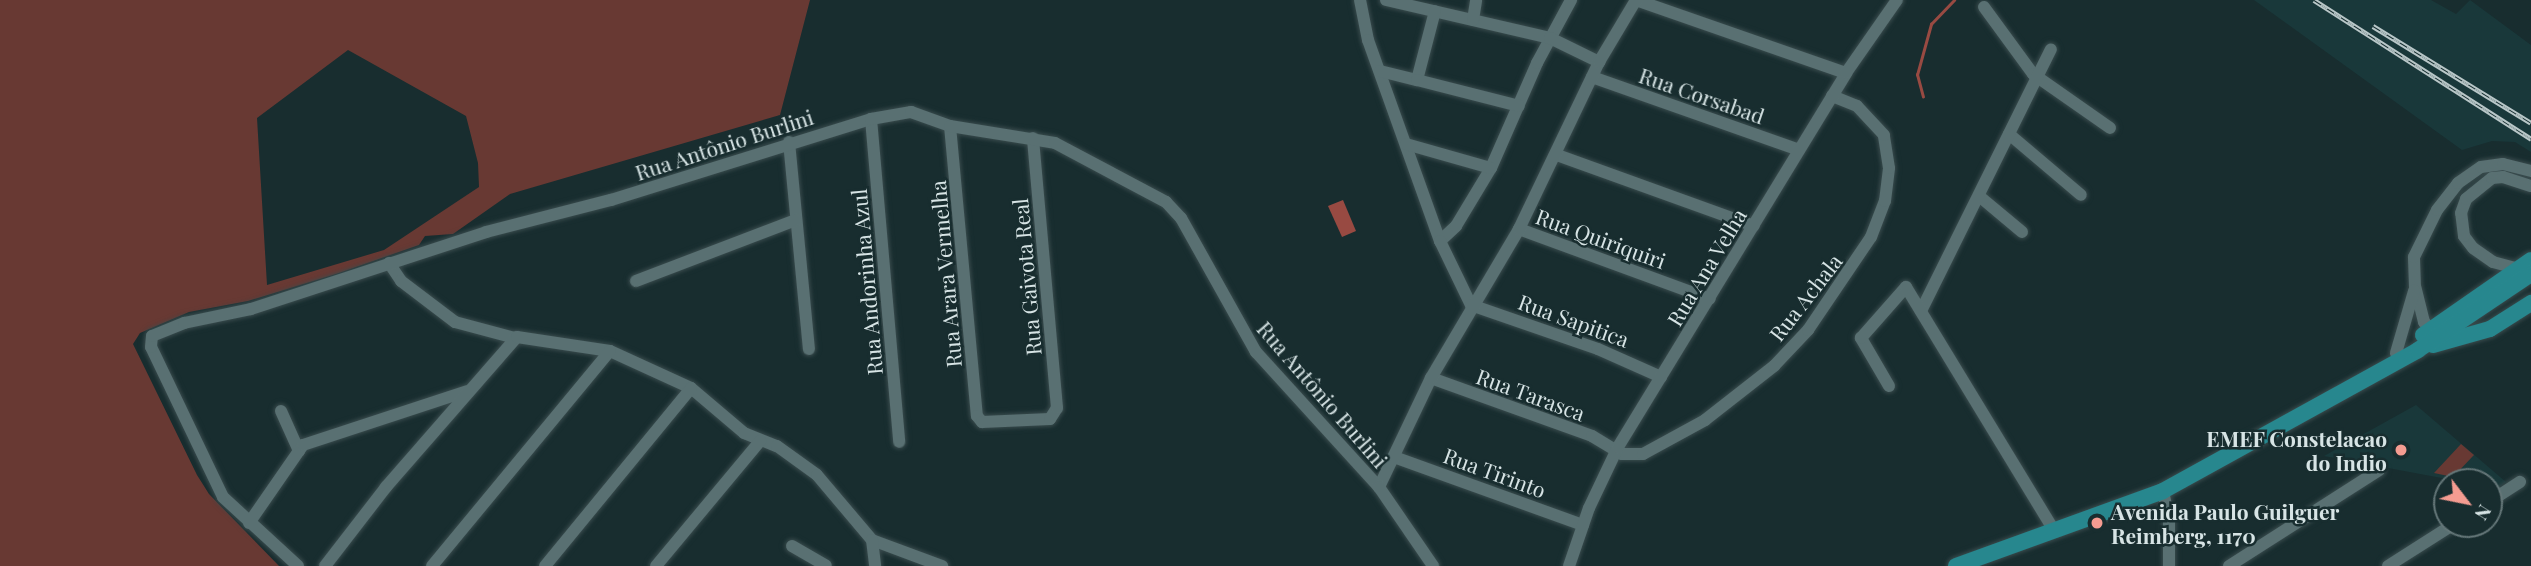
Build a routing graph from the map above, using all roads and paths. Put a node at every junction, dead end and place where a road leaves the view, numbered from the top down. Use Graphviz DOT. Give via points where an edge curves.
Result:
graph roads {
  1 [pos="1360,0"];
  2 [pos="1386,0"];
  3 [pos="1476,0"];
  4 [pos="1571,0"];
  5 [pos="1636,0"];
  6 [pos="1893,1"];
  7 [pos="1984,7"];
  8 [pos="1435,11"];
  9 [pos="1473,20"];
  10 [pos="1550,38"];
  11 [pos="2051,49"];
  12 [pos="1599,61"];
  13 [pos="1380,71"];
  14 [pos="1846,74"];
  15 [pos="1592,77"];
  16 [pos="2037,77"];
  17 [pos="1417,80"];
  18 [pos="1832,96"];
  19 [pos="1519,106"];
  20 [pos="871,118"];
  21 [pos="950,126"];
  22 [pos="2110,128"];
  23 [pos="2009,134"];
  24 [pos="1033,138"];
  25 [pos="789,142"];
  26 [pos="1406,144"];
  27 [pos="1799,150"];
  28 [pos="1557,155"];
  29 [pos="1491,169"];
  30 [pos="2531,170"];
  31 [pos="2531,186"];
  32 [pos="2081,195"];
  33 [pos="1979,196"];
  34 [pos="796,220"];
  35 [pos="1754,226"];
  36 [pos="1519,229"];
  37 [pos="2022,232"];
  38 [pos="1440,241"];
  39 [pos="389,263"];
  40 [pos="2527,268"];
  41 [pos="636,281"];
  42 [pos="2415,287"];
  43 [pos="1710,299"];
  44 [pos="2531,303"];
  45 [pos="1471,305"];
  46 [pos="1921,311"];
  47 [pos="2438,336"];
  48 [pos="515,338"];
  49 [pos="809,349"];
  50 [pos="610,351"];
  51 [pos="2396,353"];
  52 [pos="2380,369"];
  53 [pos="1661,377"];
  54 [pos="1431,378"];
  55 [pos="1889,386"];
  56 [pos="691,388"];
  57 [pos="467,391"];
  58 [pos="281,411"];
  59 [pos="1056,412"];
  60 [pos="760,441"];
  61 [pos="899,442"];
  62 [pos="299,450"];
  63 [pos="1615,453"];
  64 [pos="1394,457"];
  65 [pos="2379,470"];
  66 [pos="2519,482"];
  67 [pos="1379,486"];
  68 [pos="2162,491"];
  69 [pos="2503,493"];
  70 [pos="249,523"];
  71 [pos="1583,525"];
  72 [pos="2054,530"];
  73 [pos="2433,537"];
  74 [pos="872,540"];
  75 [pos="792,546"];
  76 [pos="1436,565"];
  77 [pos="298,566"];
  78 [pos="326,566"];
  79 [pos="432,566"];
  80 [pos="545,566"];
  81 [pos="656,566"];
  82 [pos="826,566"];
  83 [pos="875,566"];
  84 [pos="942,566"];
  85 [pos="1569,566"];
  86 [pos="1956,566"];
  87 [pos="2169,566"];
  88 [pos="2229,566"];
  89 [pos="2388,566"];
  1 -- 13 [label="street"];
  2 -- 8 [label="street"];
  3 -- 9 [label="street"];
  4 -- 10 [label="street"];
  5 -- 12 [label="street, Rua Antônio Burlini"];
  5 -- 14 [label="street"];
  6 -- 14 [label="street, Rua Ana Velha"];
  7 -- 16 [label="street" via="2018,59"];
  8 -- 9 [label="street"];
  8 -- 17 [label="street"];
  9 -- 10 [label="street"];
  10 -- 12 [label="street"];
  10 -- 19 [label="street"];
  11 -- 16 [label="street"];
  12 -- 15 [label="street, Rua Antônio Burlini"];
  13 -- 17 [label="street"];
  13 -- 26 [label="street"];
  14 -- 18 [label="street, Rua Ana Velha"];
  15 -- 27 [label="street, Rua Corsabad"];
  15 -- 28 [label="street, Rua Antônio Burlini"];
  16 -- 22 [label="street"];
  16 -- 23 [label="street"];
  17 -- 19 [label="street"];
  18 -- 27 [label="street, Rua Ana Velha"];
  18 -- 63 [label="street, Rua Achala" via="1857,106 1884,135 1889,168 1885,201 1863,251 1833,299 1774,366 1705,420 1643,454"];
  19 -- 29 [label="street"];
  20 -- 21 [label="street, Rua Antônio Burlini" via="911,112"];
  20 -- 25 [label="street, Rua Antônio Burlini"];
  20 -- 61 [label="street, Rua Andorinha Azul"];
  21 -- 24 [label="street, Rua Antônio Burlini"];
  21 -- 59 [label="street, Rua Arara Vermelha" via="978,418 1050,419"];
  23 -- 32 [label="street"];
  23 -- 33 [label="street"];
  24 -- 59 [label="street, Rua Gaivota Real"];
  24 -- 67 [label="street, Rua Antônio Burlini" via="1080,154 1166,202 1181,218 1256,352"];
  25 -- 34 [label="street"];
  25 -- 39 [label="street, Rua Antônio Burlini" via="644,190"];
  26 -- 29 [label="street"];
  26 -- 38 [label="street"];
  27 -- 35 [label="street, Rua Ana Velha"];
  28 -- 35 [label="street"];
  28 -- 36 [label="street, Rua Antônio Burlini"];
  29 -- 38 [label="street" via="1456,226"];
  30 -- 42 [label="street" via="2503,164 2481,167 2458,183 2437,210 2414,257"];
  31 -- 40 [label="street" via="2492,178 2466,199 2461,213 2464,236 2473,248 2493,262"];
  33 -- 37 [label="street"];
  33 -- 46 [label="street"];
  34 -- 41 [label="street"];
  34 -- 49 [label="street"];
  35 -- 43 [label="street, Rua Ana Velha"];
  36 -- 43 [label="street, Rua Quiriquiri"];
  36 -- 45 [label="street, Rua Antônio Burlini"];
  38 -- 45 [label="street"];
  39 -- 48 [label="street" via="401,281 455,322"];
  39 -- 70 [label="street, Rua Antônio Burlini" via="251,309 184,323 150,338 210,476"];
  40 -- 47 [label="main road"];
  42 -- 47 [label="street" via="2424,322"];
  42 -- 51 [label="street"];
  43 -- 53 [label="street, Rua Ana Velha"];
  44 -- 47 [label="main road" via="2490,329"];
  45 -- 53 [label="street, Rua Sapitica" via="1598,349"];
  45 -- 54 [label="street, Rua Antônio Burlini"];
  46 -- 55 [label="street" via="1910,290 1903,288 1863,334 1862,342"];
  46 -- 72 [label="street"];
  47 -- 51 [label="main road"];
  47 -- 52 [label="main road"];
  48 -- 50 [label="street"];
  48 -- 57 [label="street"];
  50 -- 56 [label="street"];
  50 -- 79 [label="street"];
  51 -- 52 [label="main road"];
  52 -- 68 [label="main road"];
  53 -- 63 [label="street, Rua Ana Velha"];
  54 -- 63 [label="street, Rua Tarasca" via="1592,436"];
  54 -- 64 [label="street, Rua Antônio Burlini"];
  56 -- 60 [label="street"];
  56 -- 80 [label="street"];
  57 -- 62 [label="street" via="387,414"];
  57 -- 78 [label="street"];
  58 -- 62 [label="street"];
  60 -- 74 [label="street" via="778,446 817,475"];
  60 -- 81 [label="street"];
  62 -- 70 [label="street"];
  63 -- 71 [label="street, Rua Ana Velha"];
  64 -- 67 [label="street, Rua Antônio Burlini"];
  64 -- 71 [label="street, Rua Tirinto"];
  65 -- 88 [label="street"];
  66 -- 69 [label="street"];
  67 -- 76 [label="street, Rua Antônio Burlini"];
  68 -- 72 [label="main road"];
  68 -- 87 [label="street" via="2169,519"];
  70 -- 77 [label="street"];
  71 -- 85 [label="street, Rua Ana Velha"];
  72 -- 86 [label="main road"];
  73 -- 89 [label="street"];
  74 -- 83 [label="street"];
  74 -- 84 [label="street"];
  75 -- 82 [label="street"];
}
